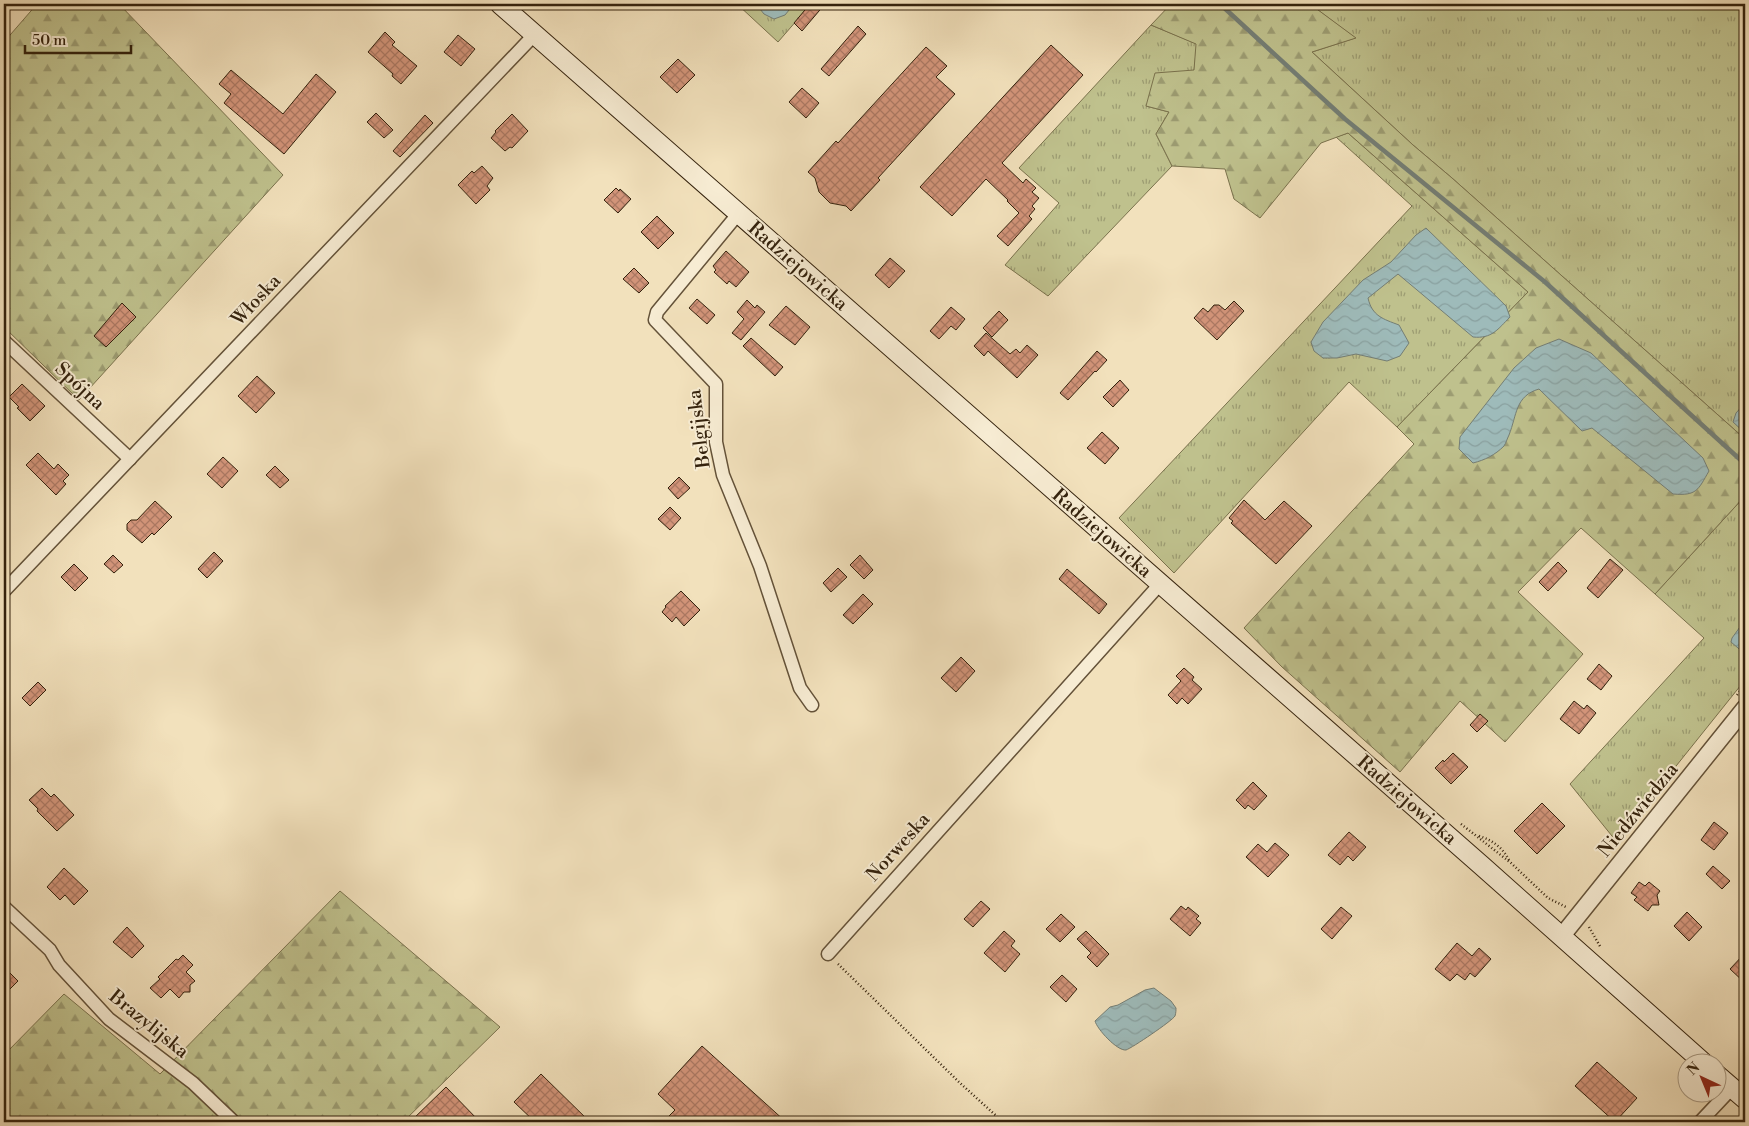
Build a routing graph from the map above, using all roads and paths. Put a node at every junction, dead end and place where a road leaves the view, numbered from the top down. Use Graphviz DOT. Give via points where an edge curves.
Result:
graph roads {
  1 [pos="500,4"];
  2 [pos="534,34"];
  3 [pos="738,214"];
  4 [pos="4,341"];
  5 [pos="130,459"];
  6 [pos="1160,584"];
  7 [pos="4,591"];
  8 [pos="812,705"];
  9 [pos="1745,708"];
  10 [pos="1511,863"];
  11 [pos="4,907"];
  12 [pos="1569,908"];
  13 [pos="1561,937"];
  14 [pos="828,954"];
  15 [pos="1694,1054"];
  16 [pos="1726,1082"];
  17 [pos="1739,1093"];
  18 [pos="234,1122"];
  19 [pos="1003,1122"];
  20 [pos="1700,1122"];
  1 -- 2 [label="main road, Radziejowicka"];
  2 -- 3 [label="main road, Radziejowicka"];
  2 -- 5 [label="street, Włoska"];
  3 -- 6 [label="main road, Radziejowicka"];
  3 -- 8 [label="street, Belgijska" via="656,312 655,320 716,384 716,442 723,475 760,566 800,688"];
  4 -- 5 [label="street, Spójna"];
  5 -- 7 [label="street, Włoska"];
  6 -- 13 [label="main road, Radziejowicka"];
  6 -- 14 [label="street, Norweska"];
  9 -- 13 [label="street, Niedźwiedzia"];
  10 -- 10 [label="path" via="1500,847 1477,836 1504,860"];
  10 -- 12 [label="path" via="1548,898"];
  11 -- 18 [label="street, Brazylijska" via="50,950 59,965 109,1019 193,1083"];
  13 -- 15 [label="main road, Radziejowicka"];
  14 -- 19 [label="path"];
  16 -- 17 [label="main road"];
  17 -- 20 [label="street"];
}
